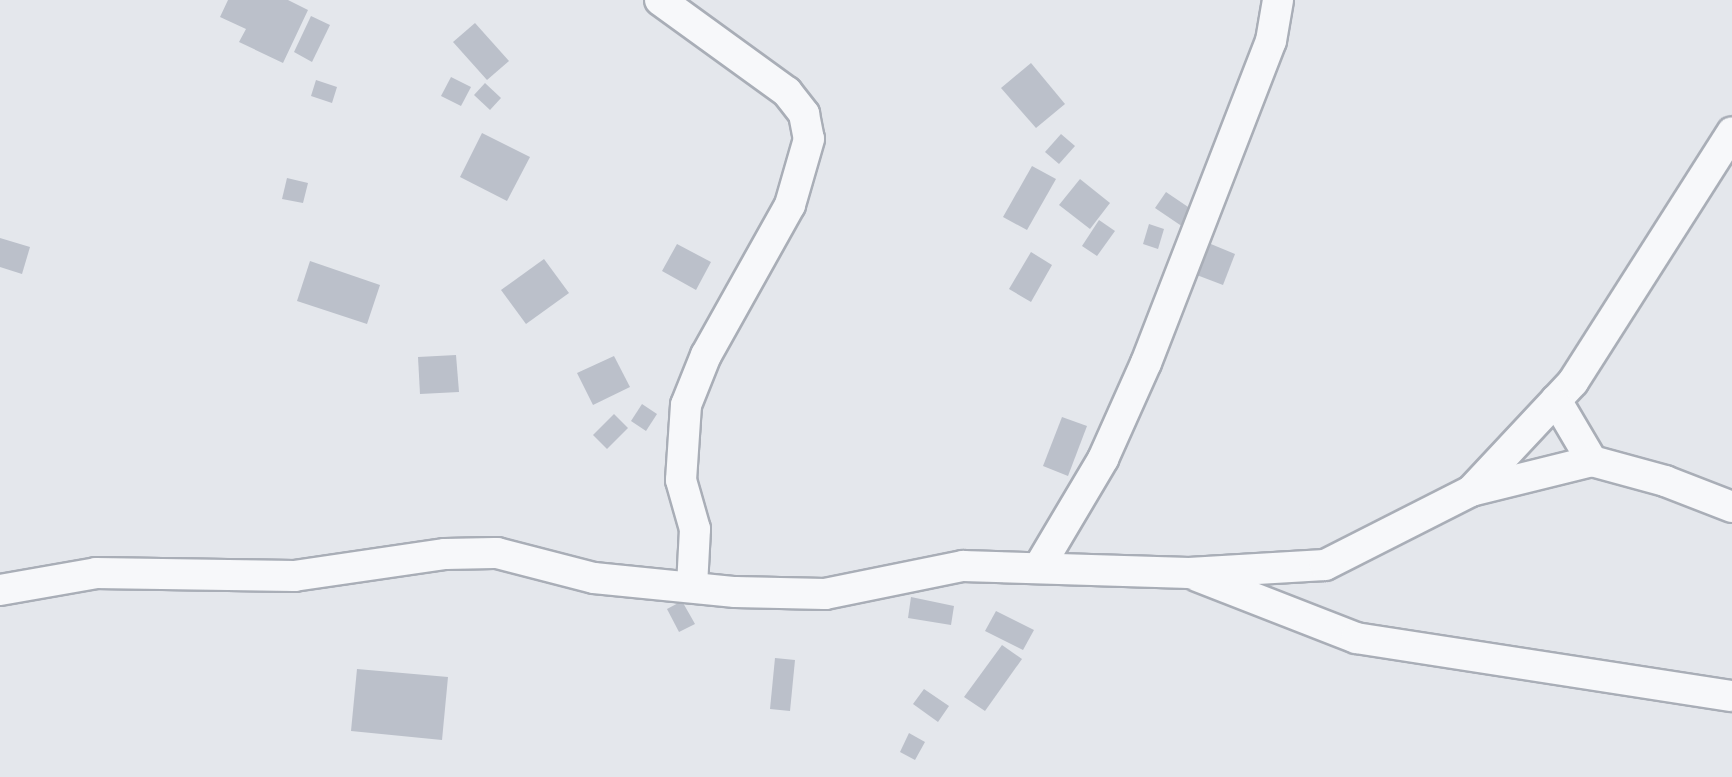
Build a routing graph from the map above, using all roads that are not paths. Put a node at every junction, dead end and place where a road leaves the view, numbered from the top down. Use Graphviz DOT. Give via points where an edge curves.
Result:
graph roads {
  1 [pos="660,0"];
  2 [pos="1278,0"];
  3 [pos="1732,132"];
  4 [pos="1556,400"];
  5 [pos="1592,460"];
  6 [pos="1471,491"];
  7 [pos="1732,507"];
  8 [pos="1039,567"];
  9 [pos="1189,573"];
  10 [pos="692,586"];
  11 [pos="0,590"];
  12 [pos="1732,696"];
  1 -- 10 [label="street" via="787,92 804,114 809,139 790,205 706,355 686,405 681,480 695,529"];
  2 -- 8 [label="street" via="1271,41 1146,363 1103,459"];
  3 -- 4 [label="street" via="1573,382"];
  4 -- 5 [label="street"];
  4 -- 6 [label="street"];
  5 -- 6 [label="street"];
  5 -- 7 [label="street" via="1665,481"];
  6 -- 9 [label="street" via="1325,565"];
  8 -- 9 [label="street"];
  8 -- 10 [label="street" via="963,566 825,594 735,592"];
  9 -- 12 [label="street" via="1356,638"];
  10 -- 11 [label="street" via="594,578 497,553 445,554 294,576 96,573"];
}
